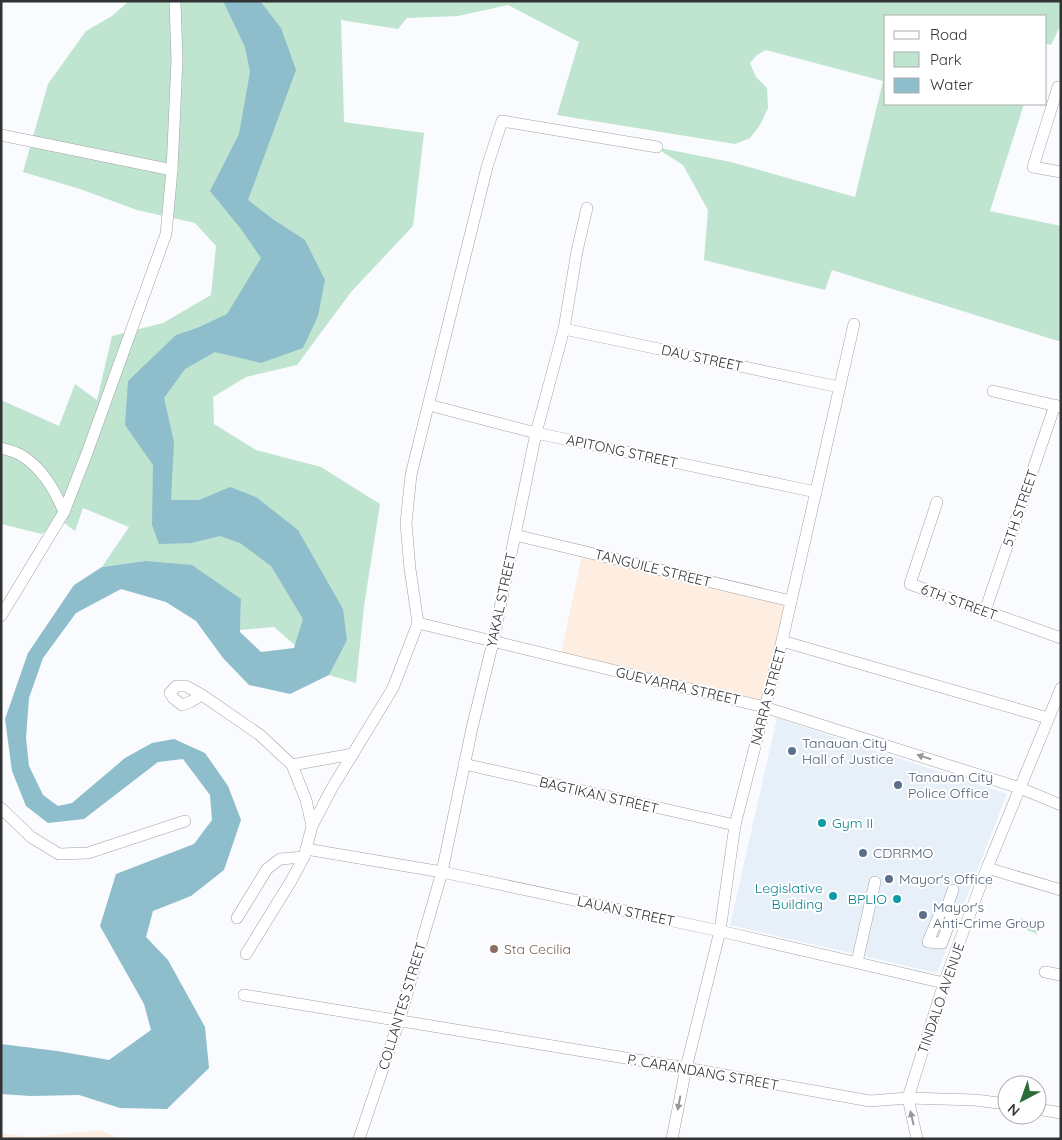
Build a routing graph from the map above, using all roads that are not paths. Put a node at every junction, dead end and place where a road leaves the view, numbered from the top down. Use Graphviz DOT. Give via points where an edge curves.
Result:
graph roads {
  1 [pos="175,1"];
  2 [pos="1061,88"];
  3 [pos="1,135"];
  4 [pos="657,147"];
  5 [pos="172,170"];
  6 [pos="1061,172"];
  7 [pos="587,208"];
  8 [pos="854,324"];
  9 [pos="564,329"];
  10 [pos="839,387"];
  11 [pos="993,392"];
  12 [pos="429,405"];
  13 [pos="1058,406"];
  14 [pos="536,433"];
  15 [pos="1,448"];
  16 [pos="816,492"];
  17 [pos="938,502"];
  18 [pos="64,512"];
  19 [pos="515,534"];
  20 [pos="791,601"];
  21 [pos="985,611"];
  22 [pos="1,616"];
  23 [pos="418,623"];
  24 [pos="1061,638"];
  25 [pos="782,641"];
  26 [pos="493,642"];
  27 [pos="1061,688"];
  28 [pos="202,695"];
  29 [pos="764,707"];
  30 [pos="1048,718"];
  31 [pos="353,754"];
  32 [pos="464,764"];
  33 [pos="292,765"];
  34 [pos="1020,788"];
  35 [pos="1061,805"];
  36 [pos="1,808"];
  37 [pos="185,821"];
  38 [pos="735,825"];
  39 [pos="312,826"];
  40 [pos="305,853"];
  41 [pos="987,868"];
  42 [pos="442,872"];
  43 [pos="874,882"];
  44 [pos="953,890"];
  45 [pos="1061,890"];
  46 [pos="946,910"];
  47 [pos="237,918"];
  48 [pos="720,931"];
  49 [pos="246,954"];
  50 [pos="857,962"];
  51 [pos="1045,972"];
  52 [pos="1061,975"];
  53 [pos="944,983"];
  54 [pos="244,995"];
  55 [pos="399,1021"];
  56 [pos="686,1068"];
  57 [pos="908,1098"];
  58 [pos="997,1103"];
  59 [pos="1047,1110"];
  60 [pos="1061,1113"];
  61 [pos="359,1139"];
  62 [pos="672,1139"];
  63 [pos="917,1139"];
  1 -- 5 [label="street" via="177,60"];
  2 -- 6 [label="street" via="1058,87 1033,167"];
  3 -- 5 [label="street"];
  4 -- 12 [label="street" via="502,121 487,167"];
  5 -- 18 [label="street" via="166,234"];
  7 -- 9 [label="street" via="576,251"];
  8 -- 10 [label="street, NARRA STREET"];
  9 -- 10 [label="street, DAU STREET"];
  9 -- 14 [label="street, YAKAL STREET"];
  10 -- 16 [label="street, NARRA STREET"];
  11 -- 13 [label="street"];
  12 -- 14 [label="street, APITONG STREET"];
  12 -- 23 [label="street" via="411,476 406,523"];
  13 -- 21 [label="street, 5TH STREET"];
  14 -- 16 [label="street, APITONG STREET"];
  14 -- 19 [label="street, YAKAL STREET"];
  15 -- 18 [label="street" via="23,456 41,472 56,493"];
  16 -- 20 [label="street, NARRA STREET"];
  17 -- 21 [label="street, 6TH STREET" via="910,584"];
  18 -- 22 [label="street"];
  19 -- 20 [label="street, TANGUILE STREET"];
  19 -- 26 [label="street, YAKAL STREET"];
  20 -- 25 [label="street, NARRA STREET"];
  21 -- 24 [label="street, 6TH STREET"];
  23 -- 26 [label="street, GUEVARRA STREET"];
  23 -- 31 [label="street" via="393,688"];
  25 -- 29 [label="street, NARRA STREET"];
  25 -- 30 [label="street"];
  26 -- 29 [label="street, GUEVARRA STREET"];
  26 -- 32 [label="street, YAKAL STREET"];
  27 -- 30 [label="street, TINDALO AVENUE"];
  28 -- 33 [label="street" via="260,735"];
  34 -- 29 [label="street, GUEVARRA STREET, one-way"];
  29 -- 38 [label="street, NARRA STREET"];
  30 -- 34 [label="street, TINDALO AVENUE"];
  31 -- 33 [label="street"];
  31 -- 39 [label="street"];
  32 -- 38 [label="street, BAGTIKAN STREET"];
  32 -- 42 [label="street, YAKAL STREET"];
  33 -- 39 [label="street"];
  34 -- 35 [label="street, GUEVARRA STREET"];
  34 -- 41 [label="street, TINDALO AVENUE"];
  36 -- 37 [label="street" via="31,837 59,854 88,853"];
  38 -- 48 [label="street, NARRA STREET"];
  39 -- 40 [label="street"];
  40 -- 42 [label="street, LAUAN STREET"];
  40 -- 47 [label="street, LAUAN STREET" via="280,859 267,869"];
  40 -- 49 [label="street"];
  41 -- 45 [label="street"];
  41 -- 53 [label="street, TINDALO AVENUE"];
  42 -- 48 [label="street, LAUAN STREET"];
  42 -- 55 [label="street, COLLANTES STREET"];
  43 -- 50 [label="street"];
  44 -- 46 [label="street"];
  48 -- 50 [label="street, LAUAN STREET"];
  48 -- 56 [label="street, NARRA STREET"];
  50 -- 53 [label="street, LAUAN STREET"];
  51 -- 52 [label="street"];
  53 -- 57 [label="street, TINDALO AVENUE"];
  54 -- 55 [label="street, P. CARANDANG STREET"];
  55 -- 56 [label="street, P. CARANDANG STREET"];
  55 -- 61 [label="street, COLLANTES STREET"];
  56 -- 57 [label="street, P. CARANDANG STREET" via="870,1101"];
  56 -- 62 [label="street, NARRA STREET, one-way"];
  57 -- 58 [label="street, P. CARANDANG STREET"];
  63 -- 57 [label="street, one-way"];
  59 -- 60 [label="street"];
}
